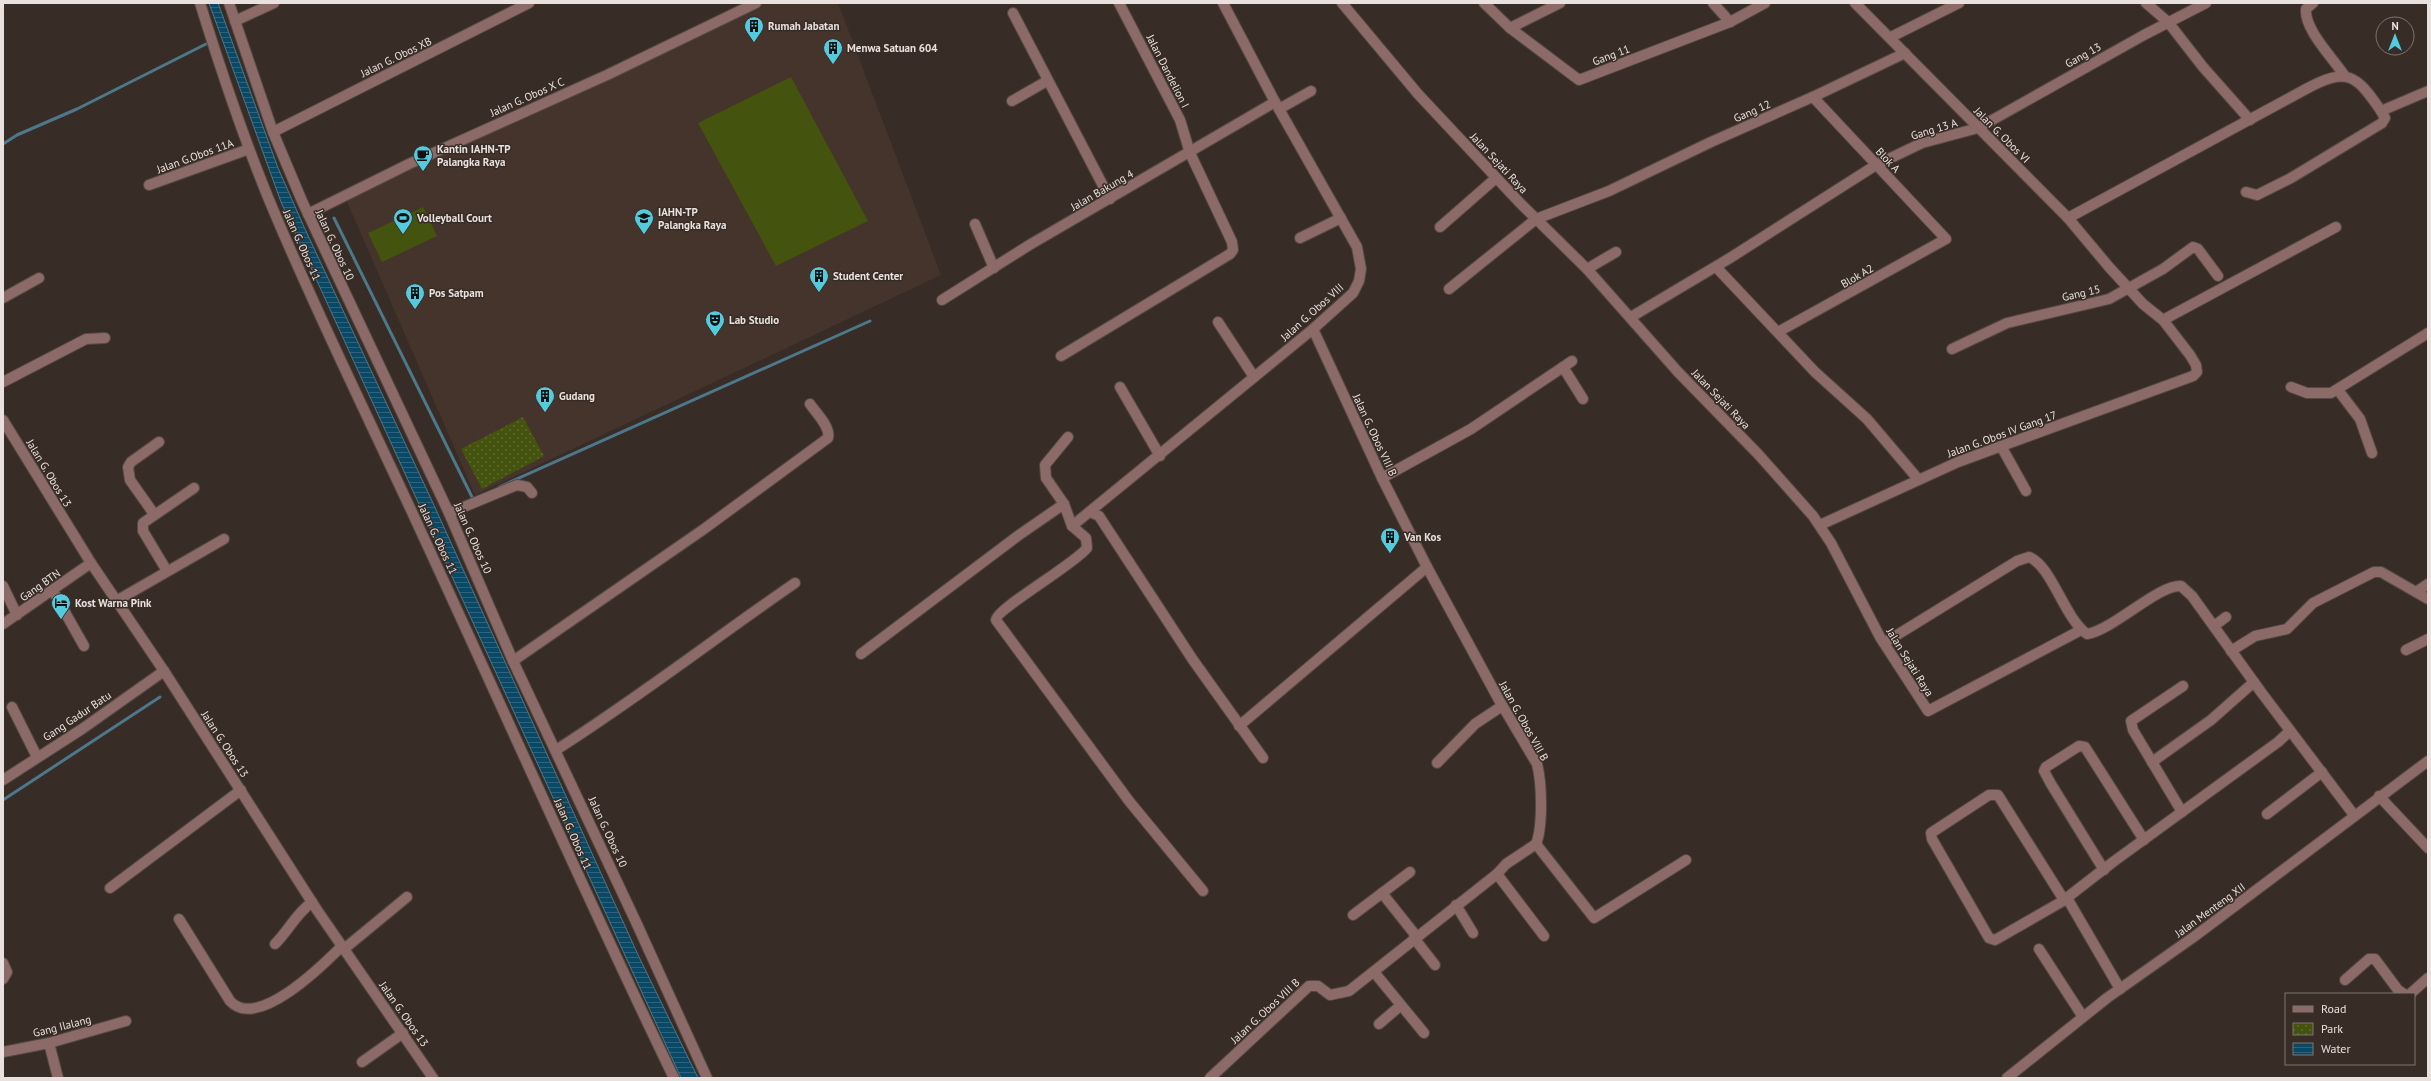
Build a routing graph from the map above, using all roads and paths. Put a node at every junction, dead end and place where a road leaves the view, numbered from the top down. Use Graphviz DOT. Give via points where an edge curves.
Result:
graph roads {
  1 [pos="200,3"];
  2 [pos="229,3"];
  3 [pos="274,3"];
  4 [pos="529,3"];
  5 [pos="756,3"];
  6 [pos="1119,3"];
  7 [pos="1223,3"];
  8 [pos="1343,3"];
  9 [pos="1484,3"];
  10 [pos="1560,3"];
  11 [pos="1713,3"];
  12 [pos="1765,3"];
  13 [pos="1855,3"];
  14 [pos="1959,3"];
  15 [pos="2146,3"];
  16 [pos="2314,3"];
  17 [pos="2204,4"];
  18 [pos="1013,14"];
  19 [pos="235,21"];
  20 [pos="1730,22"];
  21 [pos="2168,22"];
  22 [pos="1510,28"];
  23 [pos="1891,37"];
  24 [pos="1905,53"];
  25 [pos="2344,75"];
  26 [pos="1045,78"];
  27 [pos="1311,91"];
  28 [pos="2428,91"];
  29 [pos="1813,97"];
  30 [pos="1012,101"];
  31 [pos="1277,105"];
  32 [pos="2381,111"];
  33 [pos="2250,120"];
  34 [pos="1978,128"];
  35 [pos="273,132"];
  36 [pos="249,149"];
  37 [pos="1190,153"];
  38 [pos="1876,165"];
  39 [pos="1496,178"];
  40 [pos="149,185"];
  41 [pos="2246,192"];
  42 [pos="1110,199"];
  43 [pos="308,214"];
  44 [pos="1341,218"];
  45 [pos="2068,218"];
  46 [pos="1536,219"];
  47 [pos="976,224"];
  48 [pos="1440,227"];
  49 [pos="2336,227"];
  50 [pos="1300,238"];
  51 [pos="1946,239"];
  52 [pos="1616,252"];
  53 [pos="1716,267"];
  54 [pos="994,268"];
  55 [pos="1587,269"];
  56 [pos="2218,276"];
  57 [pos="39,278"];
  58 [pos="2128,288"];
  59 [pos="1449,289"];
  60 [pos="3,298"];
  61 [pos="942,300"];
  62 [pos="1631,317"];
  63 [pos="2163,320"];
  64 [pos="1218,322"];
  65 [pos="1313,329"];
  66 [pos="1778,332"];
  67 [pos="2428,333"];
  68 [pos="105,338"];
  69 [pos="1952,349"];
  70 [pos="1061,356"];
  71 [pos="1572,361"];
  72 [pos="1563,368"];
  73 [pos="2196,374"];
  74 [pos="1254,377"];
  75 [pos="3,382"];
  76 [pos="1120,387"];
  77 [pos="2291,387"];
  78 [pos="2338,390"];
  79 [pos="1583,399"];
  80 [pos="810,404"];
  81 [pos="3,420"];
  82 [pos="7,435"];
  83 [pos="1068,437"];
  84 [pos="159,442"];
  85 [pos="2001,446"];
  86 [pos="2372,453"];
  87 [pos="1160,456"];
  88 [pos="1382,478"];
  89 [pos="1918,479"];
  90 [pos="194,488"];
  91 [pos="2026,490"];
  92 [pos="532,493"];
  93 [pos="1064,504"];
  94 [pos="1090,512"];
  95 [pos="449,513"];
  96 [pos="154,514"];
  97 [pos="1820,525"];
  98 [pos="1072,526"];
  99 [pos="224,539"];
  100 [pos="91,563"];
  101 [pos="1427,567"];
  102 [pos="167,571"];
  103 [pos="795,583"];
  104 [pos="2428,584"];
  105 [pos="3,586"];
  106 [pos="53,591"];
  107 [pos="2416,592"];
  108 [pos="2428,599"];
  109 [pos="116,601"];
  110 [pos="17,615"];
  111 [pos="2226,617"];
  112 [pos="3,624"];
  113 [pos="2214,626"];
  114 [pos="2081,630"];
  115 [pos="2428,639"];
  116 [pos="1884,643"];
  117 [pos="84,646"];
  118 [pos="2406,650"];
  119 [pos="2231,651"];
  120 [pos="861,654"];
  121 [pos="514,661"];
  122 [pos="164,671"];
  123 [pos="2254,682"];
  124 [pos="2183,686"];
  125 [pos="1502,706"];
  126 [pos="12,707"];
  127 [pos="1239,726"];
  128 [pos="2290,730"];
  129 [pos="556,750"];
  130 [pos="38,757"];
  131 [pos="1263,758"];
  132 [pos="2428,761"];
  133 [pos="2152,762"];
  134 [pos="1437,763"];
  135 [pos="2322,772"];
  136 [pos="3,780"];
  137 [pos="241,790"];
  138 [pos="2379,796"];
  139 [pos="2182,812"];
  140 [pos="2267,814"];
  141 [pos="2354,815"];
  142 [pos="2144,840"];
  143 [pos="1536,844"];
  144 [pos="2428,848"];
  145 [pos="1686,860"];
  146 [pos="2104,870"];
  147 [pos="1410,872"];
  148 [pos="1497,874"];
  149 [pos="110,888"];
  150 [pos="1203,890"];
  151 [pos="1382,893"];
  152 [pos="407,897"];
  153 [pos="2065,899"];
  154 [pos="312,902"];
  155 [pos="1456,905"];
  156 [pos="1353,915"];
  157 [pos="179,919"];
  158 [pos="1474,933"];
  159 [pos="1544,936"];
  160 [pos="1416,938"];
  161 [pos="275,944"];
  162 [pos="343,948"];
  163 [pos="2039,949"];
  164 [pos="3,963"];
  165 [pos="1435,965"];
  166 [pos="1374,972"];
  167 [pos="2428,978"];
  168 [pos="3,979"];
  169 [pos="2345,980"];
  170 [pos="2120,989"];
  171 [pos="2402,993"];
  172 [pos="2405,993"];
  173 [pos="1400,1006"];
  174 [pos="2083,1017"];
  175 [pos="126,1021"];
  176 [pos="1379,1024"];
  177 [pos="403,1033"];
  178 [pos="1424,1033"];
  179 [pos="49,1043"];
  180 [pos="3,1052"];
  181 [pos="362,1062"];
  182 [pos="58,1078"];
  183 [pos="433,1078"];
  184 [pos="674,1078"];
  185 [pos="707,1078"];
  186 [pos="1210,1078"];
  187 [pos="2007,1078"];
  1 -- 36 [label="street, Jalan G. Obos 11"];
  2 -- 19 [label="street, Jalan G. Obos 10"];
  3 -- 19 [label="street"];
  4 -- 35 [label="street, Jalan G. Obos XB"];
  5 -- 43 [label="street, Jalan G. Obos X C" via="607,75 430,154"];
  6 -- 37 [label="street, Jalan Dandelion I" via="1180,120"];
  7 -- 31 [label="street, Jalan G. Obos VIII"];
  8 -- 39 [label="street, Jalan Sejati Raya" via="1418,94"];
  9 -- 22 [label="street, Gang 11"];
  10 -- 22 [label="street"];
  11 -- 20 [label="street"];
  12 -- 20 [label="street, Gang 11"];
  13 -- 23 [label="street, Jalan G. Obos VI"];
  14 -- 23 [label="street"];
  15 -- 21 [label="street"];
  16 -- 25 [label="street" via="2306,9 2305,17 2309,28"];
  17 -- 21 [label="street, Gang 13"];
  18 -- 26 [label="street"];
  19 -- 35 [label="street, Jalan G. Obos 10"];
  20 -- 22 [label="street, Gang 11" via="1579,80"];
  21 -- 33 [label="street" via="2203,67"];
  21 -- 34 [label="street, Gang 13"];
  23 -- 24 [label="street, Jalan G. Obos VI"];
  24 -- 29 [label="street, Gang 12"];
  24 -- 34 [label="street, Jalan G. Obos VI"];
  25 -- 32 [label="street" via="2357,82"];
  25 -- 33 [label="street" via="2314,84"];
  26 -- 30 [label="street"];
  26 -- 42 [label="street"];
  27 -- 31 [label="street, Jalan Bakung 4"];
  28 -- 32 [label="street"];
  29 -- 38 [label="street, Blok A"];
  29 -- 46 [label="street, Gang 12" via="1608,191"];
  31 -- 37 [label="street, Jalan Bakung 4"];
  31 -- 44 [label="street, Jalan G. Obos VIII"];
  32 -- 41 [label="street" via="2385,118 2382,123 2331,154 2257,195"];
  33 -- 45 [label="street"];
  34 -- 38 [label="street, Gang 13 A" via="1922,143"];
  34 -- 45 [label="street, Jalan G. Obos VI"];
  35 -- 43 [label="street, Jalan G. Obos 10"];
  36 -- 40 [label="street, Jalan G.Obos 11A"];
  36 -- 184 [label="street, Jalan G. Obos 11" via="274,213 340,362 384,452 620,967"];
  37 -- 42 [label="street, Jalan Bakung 4"];
  37 -- 70 [label="street, Jalan Dandelion I" via="1232,242 1232,252"];
  38 -- 51 [label="street, Blok A"];
  38 -- 53 [label="street, Gang 13 A"];
  39 -- 46 [label="street, Jalan Sejati Raya"];
  39 -- 48 [label="street"];
  42 -- 54 [label="street, Jalan Bakung 4"];
  43 -- 95 [label="street, Jalan G. Obos 10"];
  44 -- 50 [label="street"];
  44 -- 65 [label="street, Jalan G. Obos VIII" via="1359,253 1359,281 1353,293"];
  45 -- 58 [label="street, Jalan G. Obos VI"];
  46 -- 55 [label="street, Jalan Sejati Raya"];
  46 -- 59 [label="street, Gang 12"];
  47 -- 54 [label="street"];
  49 -- 63 [label="street"];
  51 -- 66 [label="street, Blok A2"];
  52 -- 55 [label="street"];
  53 -- 62 [label="street, Gang 13 A"];
  53 -- 66 [label="street"];
  54 -- 61 [label="street, Jalan Bakung 4"];
  55 -- 62 [label="street, Jalan Sejati Raya"];
  56 -- 58 [label="street, Gang 15" via="2195,247"];
  57 -- 60 [label="street"];
  58 -- 63 [label="street, Jalan G. Obos VI"];
  58 -- 69 [label="street, Gang 15" via="2109,299 2007,323"];
  62 -- 97 [label="street, Jalan Sejati Raya" via="1678,372 1758,454"];
  63 -- 73 [label="street, Jalan G. Obos VI" via="2193,358"];
  64 -- 74 [label="street"];
  65 -- 74 [label="street, Jalan G. Obos VIII"];
  65 -- 88 [label="street, Jalan G. Obos VIII B"];
  66 -- 89 [label="street" via="1815,372 1867,419"];
  67 -- 78 [label="street"];
  68 -- 75 [label="street" via="86,339"];
  71 -- 72 [label="street"];
  72 -- 79 [label="street"];
  72 -- 88 [label="street" via="1471,429"];
  73 -- 85 [label="street, Jalan G. Obos IV Gang 17" via="2099,412"];
  74 -- 87 [label="street, Jalan G. Obos VIII"];
  76 -- 87 [label="street"];
  77 -- 78 [label="street" via="2317,394"];
  78 -- 86 [label="street" via="2360,419"];
  80 -- 121 [label="street" via="826,427 828,438 704,529"];
  81 -- 82 [label="street, Jalan G. Obos 13"];
  82 -- 100 [label="street, Jalan G. Obos 13"];
  83 -- 93 [label="street" via="1045,465 1046,478"];
  84 -- 96 [label="street" via="131,462 128,467 130,480"];
  85 -- 89 [label="street, Jalan G. Obos IV Gang 17"];
  85 -- 91 [label="street"];
  87 -- 94 [label="street, Jalan G. Obos VIII"];
  88 -- 101 [label="street, Jalan G. Obos VIII B"];
  89 -- 97 [label="street, Jalan G. Obos IV Gang 17"];
  90 -- 96 [label="street"];
  92 -- 95 [label="street" via="527,488 517,485"];
  93 -- 98 [label="street"];
  93 -- 120 [label="street"];
  94 -- 98 [label="street, Jalan G. Obos VIII"];
  94 -- 127 [label="street" via="1099,516"];
  95 -- 121 [label="street, Jalan G. Obos 10"];
  96 -- 102 [label="street" via="143,523 143,531"];
  97 -- 116 [label="street, Jalan Sejati Raya"];
  98 -- 150 [label="street" via="1086,538 1088,545 1085,551 999,613 996,616 997,623 1129,802"];
  99 -- 102 [label="street"];
  100 -- 106 [label="street, Gang BTN"];
  100 -- 109 [label="street, Jalan G. Obos 13"];
  101 -- 125 [label="street, Jalan G. Obos VIII B"];
  101 -- 127 [label="street"];
  102 -- 109 [label="street"];
  103 -- 129 [label="street" via="611,715"];
  104 -- 107 [label="street"];
  105 -- 110 [label="street"];
  106 -- 110 [label="street, Gang BTN"];
  106 -- 117 [label="street"];
  107 -- 108 [label="street"];
  107 -- 119 [label="street" via="2381,572 2374,572 2313,603 2287,629 2255,636"];
  109 -- 122 [label="street, Jalan G. Obos 13"];
  110 -- 112 [label="street, Gang BTN"];
  111 -- 113 [label="street"];
  113 -- 114 [label="street" via="2192,596 2178,586 2096,631 2086,634"];
  113 -- 119 [label="street"];
  114 -- 116 [label="street, Jalan Sejati Raya" via="1928,711"];
  114 -- 116 [label="street" via="2040,564 2029,557 2017,561"];
  115 -- 118 [label="street"];
  119 -- 123 [label="street"];
  121 -- 129 [label="street, Jalan G. Obos 10"];
  122 -- 130 [label="street, Gang Gadur Batu"];
  122 -- 137 [label="street, Jalan G. Obos 13"];
  123 -- 128 [label="street"];
  123 -- 133 [label="street" via="2211,720"];
  124 -- 133 [label="street" via="2131,721 2132,728"];
  125 -- 134 [label="street" via="1475,724"];
  125 -- 143 [label="street, Jalan G. Obos VIII B" via="1540,775 1539,830"];
  126 -- 130 [label="street"];
  127 -- 131 [label="street"];
  128 -- 135 [label="street"];
  128 -- 139 [label="street" via="2278,742"];
  129 -- 185 [label="street, Jalan G. Obos 10"];
  130 -- 136 [label="street, Gang Gadur Batu"];
  132 -- 138 [label="street, Jalan Menteng XII"];
  133 -- 139 [label="street"];
  135 -- 140 [label="street"];
  135 -- 141 [label="street"];
  137 -- 149 [label="street"];
  137 -- 154 [label="street, Jalan G. Obos 13"];
  138 -- 141 [label="street, Jalan Menteng XII"];
  138 -- 144 [label="street"];
  139 -- 142 [label="street"];
  141 -- 170 [label="street, Jalan Menteng XII" via="2201,932"];
  142 -- 146 [label="street"];
  142 -- 146 [label="street" via="2085,747 2075,748 2046,767 2044,771 2051,784"];
  143 -- 145 [label="street" via="1594,918"];
  143 -- 148 [label="street, Jalan G. Obos VIII B" via="1506,864"];
  146 -- 153 [label="street"];
  147 -- 151 [label="street"];
  148 -- 155 [label="street, Jalan G. Obos VIII B"];
  148 -- 159 [label="street"];
  151 -- 156 [label="street"];
  151 -- 160 [label="street"];
  152 -- 162 [label="street"];
  153 -- 153 [label="street" via="2016,929 1992,939 1932,839 1931,833 1989,796 1998,795"];
  153 -- 170 [label="street"];
  154 -- 161 [label="street" via="299,912 286,934"];
  154 -- 162 [label="street, Jalan G. Obos 13"];
  155 -- 158 [label="street"];
  155 -- 160 [label="street, Jalan G. Obos VIII B"];
  157 -- 162 [label="street" via="230,1001 234,1006 242,1008 271,1002 292,991"];
  160 -- 165 [label="street"];
  160 -- 166 [label="street, Jalan G. Obos VIII B"];
  162 -- 177 [label="street, Jalan G. Obos 13"];
  163 -- 174 [label="street"];
  164 -- 168 [label="street" via="7,972"];
  166 -- 173 [label="street"];
  166 -- 186 [label="street, Jalan G. Obos VIII B" via="1342,994 1330,996 1318,986 1309,986"];
  167 -- 172 [label="street"];
  169 -- 171 [label="street" via="2368,959 2374,959"];
  170 -- 174 [label="street, Jalan Menteng XII"];
  173 -- 176 [label="street"];
  173 -- 178 [label="street"];
  174 -- 187 [label="street, Jalan Menteng XII"];
  175 -- 179 [label="street, Gang Ilalang"];
  177 -- 181 [label="street"];
  177 -- 183 [label="street, Jalan G. Obos 13"];
  179 -- 180 [label="street, Gang Ilalang"];
  179 -- 182 [label="street"];
}
